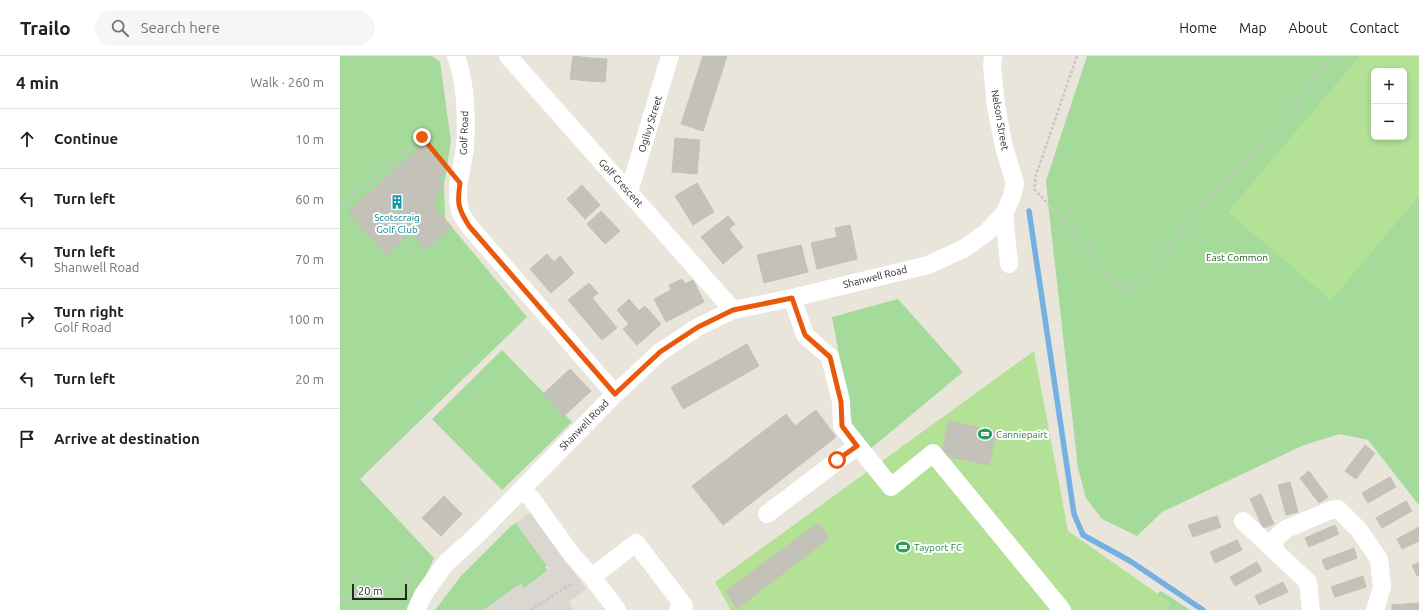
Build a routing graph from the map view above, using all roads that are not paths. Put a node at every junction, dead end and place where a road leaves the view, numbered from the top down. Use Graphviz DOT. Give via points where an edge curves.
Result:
graph roads {
  1 [pos="456,56"];
  2 [pos="508,56"];
  3 [pos="670,56"];
  4 [pos="993,56"];
  5 [pos="1014,183"];
  6 [pos="629,192"];
  7 [pos="1004,214"];
  8 [pos="1009,264"];
  9 [pos="792,298"];
  10 [pos="733,310"];
  11 [pos="615,394"];
  12 [pos="857,446"];
  13 [pos="522,490"];
  14 [pos="767,514"];
  15 [pos="1243,522"];
  16 [pos="1273,549"];
  17 [pos="592,577"];
  18 [pos="416,610"];
  19 [pos="617,610"];
  20 [pos="678,610"];
  21 [pos="1062,610"];
  22 [pos="1311,610"];
  23 [pos="1375,610"];
  1 -- 11 [label="street, Golf Road" via="466,121 458,196 460,211 469,226"];
  2 -- 6 [label="street, Golf Crescent"];
  3 -- 6 [label="street, Ogilvy Street"];
  4 -- 5 [label="street, Nelson Street" via="996,106"];
  5 -- 7 [label="street, Shanwell Road" via="1012,196"];
  6 -- 10 [label="street, Golf Crescent"];
  7 -- 8 [label="street"];
  7 -- 9 [label="street, Shanwell Road" via="987,232 966,248 928,264"];
  9 -- 10 [label="street, Shanwell Road"];
  9 -- 12 [label="street" via="805,335 830,357 841,402 842,426"];
  10 -- 11 [label="street, Shanwell Road" via="698,327 660,352"];
  11 -- 13 [label="street, Shanwell Road"];
  12 -- 14 [label="street"];
  12 -- 21 [label="street" via="891,487 933,453"];
  13 -- 17 [label="street" via="531,498 572,556"];
  13 -- 18 [label="street, Shanwell Road" via="445,564 423,595"];
  15 -- 16 [label="street"];
  16 -- 22 [label="street" via="1308,582"];
  16 -- 23 [label="street" via="1277,537 1286,529 1338,509 1359,530 1379,559 1382,587"];
  17 -- 19 [label="street"];
  17 -- 20 [label="street" via="636,543 684,606"];
}
